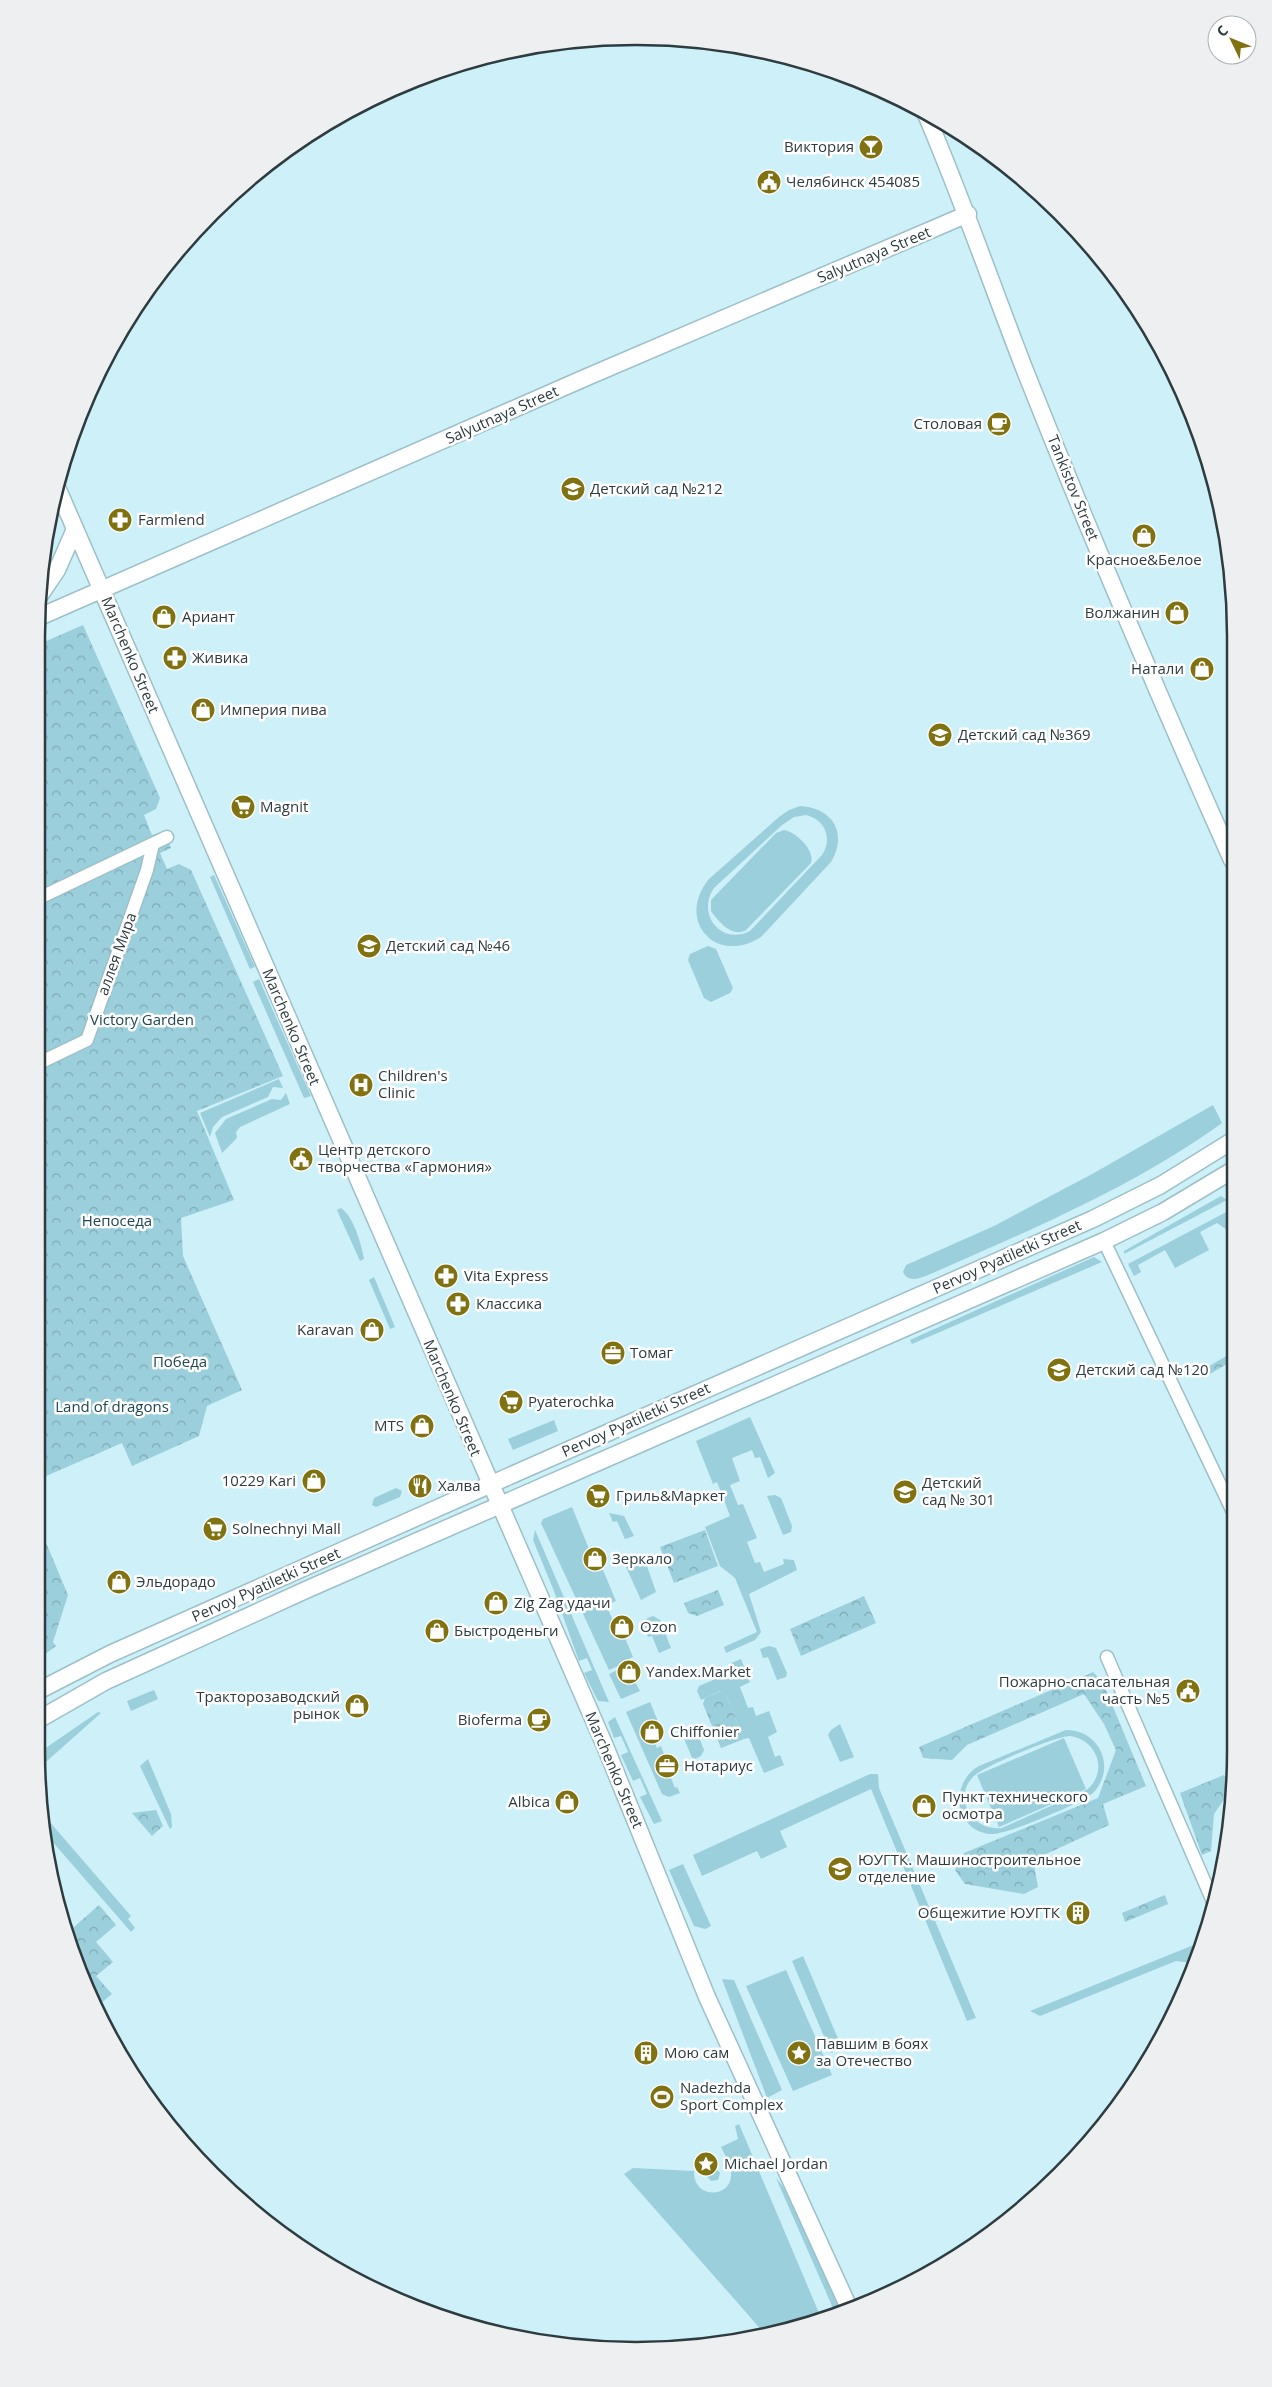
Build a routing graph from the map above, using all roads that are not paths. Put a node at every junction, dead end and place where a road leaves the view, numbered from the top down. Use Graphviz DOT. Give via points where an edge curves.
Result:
graph roads {
  1 [pos="930,123"];
  2 [pos="968,214"];
  3 [pos="62,498"];
  4 [pos="75,529"];
  5 [pos="47,584"];
  6 [pos="102,591"];
  7 [pos="46,615"];
  8 [pos="167,837"];
  9 [pos="153,844"];
  10 [pos="1227,848"];
  11 [pos="45,896"];
  12 [pos="45,1060"];
  13 [pos="1227,1144"];
  14 [pos="1227,1173"];
  15 [pos="1104,1241"];
  16 [pos="490,1485"];
  17 [pos="1227,1499"];
  18 [pos="500,1507"];
  19 [pos="1107,1657"];
  20 [pos="45,1687"];
  21 [pos="45,1716"];
  22 [pos="1210,1893"];
  23 [pos="847,2303"];
  1 -- 2 [label="main road, Tankistov Street"];
  2 -- 6 [label="main road, Salyutnaya Street" via="596,373"];
  2 -- 10 [label="main road, Tankistov Street" via="1076,496"];
  3 -- 4 [label="main road, Marchenko Street"];
  4 -- 5 [label="main road"];
  4 -- 6 [label="main road, Marchenko Street"];
  6 -- 7 [label="main road, Salyutnaya Street"];
  6 -- 16 [label="main road, Marchenko Street"];
  8 -- 9 [label="street"];
  9 -- 11 [label="street"];
  9 -- 12 [label="street, аллея Мира" via="147,870 87,1040"];
  13 -- 16 [label="main road, Pervoy Pyatiletki Street" via="1161,1185 1093,1220"];
  14 -- 15 [label="main road, Pervoy Pyatiletki Street" via="1163,1212"];
  15 -- 17 [label="street"];
  15 -- 18 [label="main road, Pervoy Pyatiletki Street"];
  16 -- 18 [label="main road, Marchenko Street"];
  16 -- 20 [label="main road, Pervoy Pyatiletki Street" via="110,1654"];
  18 -- 21 [label="main road, Pervoy Pyatiletki Street" via="308,1589 106,1681"];
  18 -- 23 [label="main road, Marchenko Street" via="605,1746 720,2028"];
  19 -- 22 [label="street"];
}
